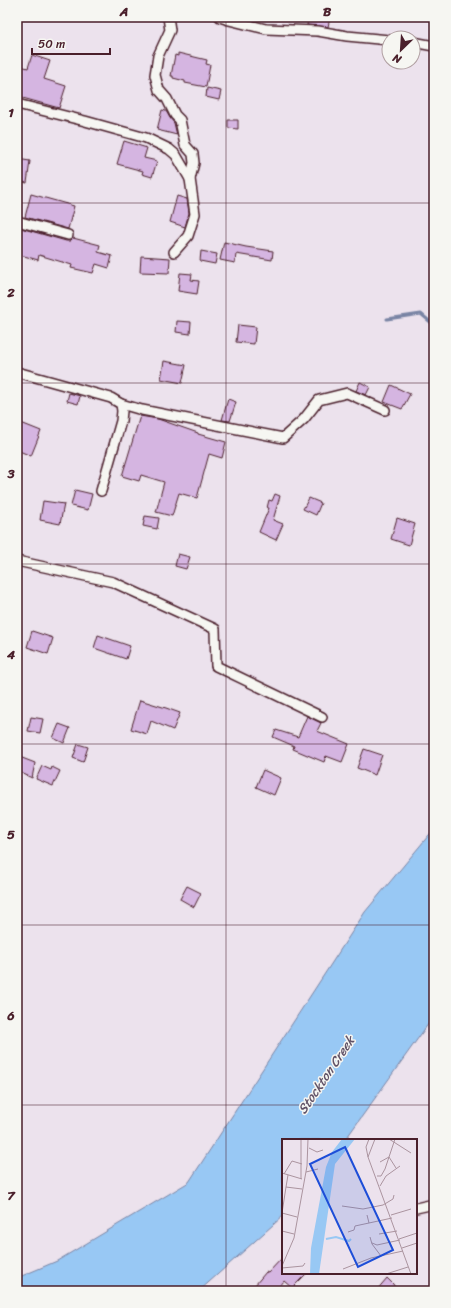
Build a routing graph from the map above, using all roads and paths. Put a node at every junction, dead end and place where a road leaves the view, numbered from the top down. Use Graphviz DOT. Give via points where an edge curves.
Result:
graph roads {
  1 [pos="168,17"];
  2 [pos="220,17"];
  3 [pos="381,39"];
  4 [pos="421,44"];
  5 [pos="434,46"];
  6 [pos="17,104"];
  7 [pos="190,179"];
  8 [pos="17,221"];
  9 [pos="68,235"];
  10 [pos="174,252"];
  11 [pos="17,372"];
  12 [pos="121,404"];
  13 [pos="385,410"];
  14 [pos="101,491"];
  15 [pos="17,561"];
  16 [pos="322,717"];
  17 [pos="434,1204"];
  18 [pos="417,1208"];
  1 -- 7 [label="street" via="170,30 158,56 155,75 159,90 180,120 185,145 193,154 194,163"];
  2 -- 3 [label="street" via="266,30 318,30"];
  4 -- 5 [label="street"];
  6 -- 7 [label="street" via="146,138 176,155"];
  7 -- 10 [label="street" via="195,214 188,236"];
  8 -- 9 [label="street"];
  11 -- 12 [label="street" via="111,398"];
  12 -- 13 [label="street" via="283,438 304,419 319,400 347,394"];
  12 -- 14 [label="street" via="121,421"];
  15 -- 16 [label="street" via="113,582 215,629 216,666"];
  17 -- 18 [label="street"];
}
